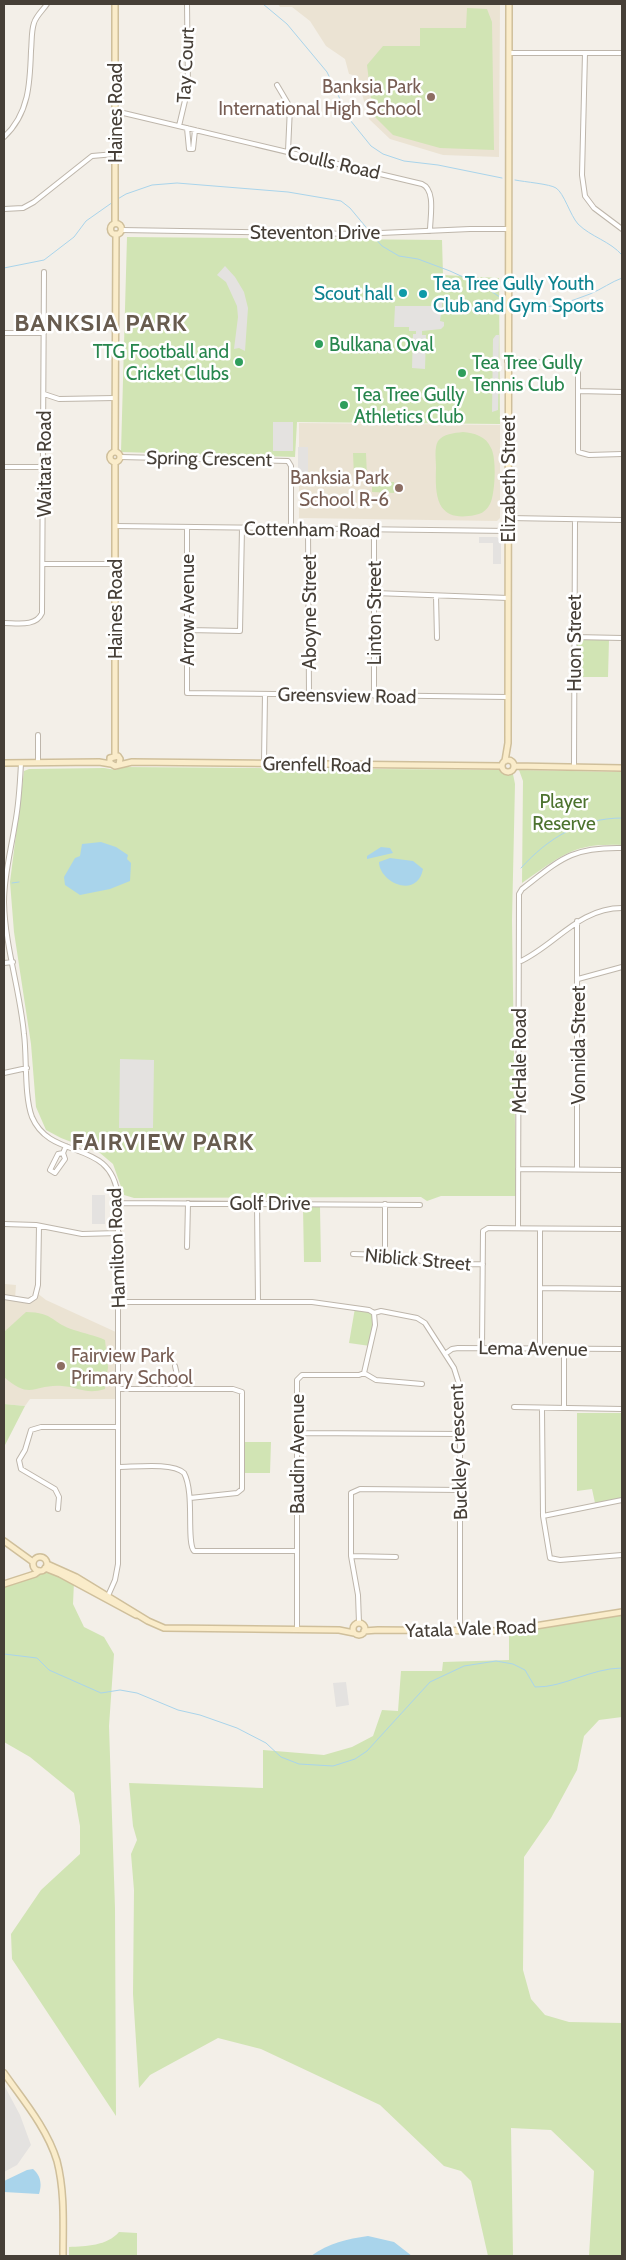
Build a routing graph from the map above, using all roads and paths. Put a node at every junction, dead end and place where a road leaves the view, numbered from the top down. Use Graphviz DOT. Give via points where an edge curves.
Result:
graph roads {
  1 [pos="47,4"];
  2 [pos="115,4"];
  3 [pos="187,4"];
  4 [pos="509,4"];
  5 [pos="509,53"];
  6 [pos="585,53"];
  7 [pos="622,53"];
  8 [pos="277,85"];
  9 [pos="115,111"];
  10 [pos="179,126"];
  11 [pos="187,128"];
  12 [pos="195,130"];
  13 [pos="4,137"];
  14 [pos="288,152"];
  15 [pos="115,154"];
  16 [pos="4,209"];
  17 [pos="115,223"];
  18 [pos="508,229"];
  19 [pos="622,229"];
  20 [pos="121,230"];
  21 [pos="430,231"];
  22 [pos="116,234"];
  23 [pos="44,272"];
  24 [pos="4,333"];
  25 [pos="44,333"];
  26 [pos="507,361"];
  27 [pos="578,391"];
  28 [pos="622,392"];
  29 [pos="44,394"];
  30 [pos="115,398"];
  31 [pos="115,452"];
  32 [pos="622,454"];
  33 [pos="120,457"];
  34 [pos="115,462"];
  35 [pos="4,467"];
  36 [pos="44,467"];
  37 [pos="508,518"];
  38 [pos="575,520"];
  39 [pos="622,520"];
  40 [pos="115,526"];
  41 [pos="188,527"];
  42 [pos="242,528"];
  43 [pos="291,529"];
  44 [pos="308,529"];
  45 [pos="374,530"];
  46 [pos="508,531"];
  47 [pos="43,564"];
  48 [pos="115,564"];
  49 [pos="375,593"];
  50 [pos="436,596"];
  51 [pos="508,598"];
  52 [pos="4,623"];
  53 [pos="188,630"];
  54 [pos="437,638"];
  55 [pos="574,638"];
  56 [pos="622,638"];
  57 [pos="187,693"];
  58 [pos="265,694"];
  59 [pos="309,695"];
  60 [pos="374,696"];
  61 [pos="508,697"];
  62 [pos="38,735"];
  63 [pos="118,759"];
  64 [pos="110,762"];
  65 [pos="264,762"];
  66 [pos="4,763"];
  67 [pos="21,763"];
  68 [pos="38,763"];
  69 [pos="508,764"];
  70 [pos="574,767"];
  71 [pos="622,768"];
  72 [pos="622,848"];
  73 [pos="622,908"];
  74 [pos="577,921"];
  75 [pos="4,962"];
  76 [pos="13,962"];
  77 [pos="519,962"];
  78 [pos="622,967"];
  79 [pos="578,979"];
  80 [pos="27,1068"];
  81 [pos="4,1073"];
  82 [pos="66,1146"];
  83 [pos="63,1153"];
  84 [pos="518,1169"];
  85 [pos="578,1169"];
  86 [pos="622,1170"];
  87 [pos="118,1203"];
  88 [pos="188,1203"];
  89 [pos="257,1203"];
  90 [pos="385,1204"];
  91 [pos="420,1205"];
  92 [pos="4,1224"];
  93 [pos="39,1226"];
  94 [pos="518,1228"];
  95 [pos="540,1229"];
  96 [pos="622,1229"];
  97 [pos="119,1233"];
  98 [pos="187,1247"];
  99 [pos="354,1254"];
  100 [pos="386,1255"];
  101 [pos="483,1264"];
  102 [pos="541,1288"];
  103 [pos="622,1288"];
  104 [pos="4,1297"];
  105 [pos="119,1302"];
  106 [pos="258,1302"];
  107 [pos="374,1313"];
  108 [pos="482,1348"];
  109 [pos="540,1348"];
  110 [pos="564,1348"];
  111 [pos="622,1349"];
  112 [pos="445,1354"];
  113 [pos="175,1366"];
  114 [pos="364,1373"];
  115 [pos="422,1384"];
  116 [pos="118,1388"];
  117 [pos="180,1388"];
  118 [pos="514,1407"];
  119 [pos="542,1408"];
  120 [pos="564,1408"];
  121 [pos="622,1409"];
  122 [pos="118,1427"];
  123 [pos="297,1432"];
  124 [pos="461,1434"];
  125 [pos="118,1467"];
  126 [pos="461,1490"];
  127 [pos="190,1498"];
  128 [pos="622,1500"];
  129 [pos="58,1509"];
  130 [pos="543,1516"];
  131 [pos="4,1541"];
  132 [pos="297,1551"];
  133 [pos="622,1555"];
  134 [pos="351,1556"];
  135 [pos="396,1557"];
  136 [pos="33,1564"];
  137 [pos="44,1568"];
  138 [pos="24,1577"];
  139 [pos="4,1584"];
  140 [pos="107,1597"];
  141 [pos="622,1612"];
  142 [pos="358,1623"];
  143 [pos="364,1629"];
  144 [pos="297,1630"];
  145 [pos="353,1630"];
  146 [pos="460,1630"];
  147 [pos="4,2073"];
  148 [pos="63,2256"];
  1 -- 13 [label="street" via="33,25 24,112"];
  2 -- 9 [label="street, Haines Road"];
  3 -- 10 [label="street, Tay Court" via="188,88"];
  4 -- 5 [label="street, Elizabeth Street"];
  5 -- 6 [label="street"];
  5 -- 18 [label="street, Elizabeth Street"];
  6 -- 7 [label="street"];
  6 -- 19 [label="street" via="582,175 585,196 594,208"];
  8 -- 14 [label="street" via="290,107"];
  9 -- 10 [label="street, Coulls Road"];
  9 -- 15 [label="street, Haines Road"];
  10 -- 11 [label="street, Coulls Road"];
  11 -- 12 [label="street, Coulls Road"];
  11 -- 12 [label="street" via="189,149 193,149"];
  12 -- 14 [label="street, Coulls Road"];
  14 -- 21 [label="street, Coulls Road" via="426,185 430,193"];
  15 -- 16 [label="street" via="92,156 34,202 23,208"];
  15 -- 17 [label="street, Haines Road"];
  17 -- 20 [label="street"];
  17 -- 22 [label="street" via="110,230"];
  18 -- 21 [label="street, Steventon Drive"];
  18 -- 26 [label="street, Elizabeth Street"];
  20 -- 21 [label="street, Steventon Drive" via="358,234"];
  20 -- 22 [label="street"];
  22 -- 30 [label="street"];
  23 -- 25 [label="street, Waitara Road"];
  24 -- 25 [label="street"];
  25 -- 29 [label="street, Waitara Road"];
  26 -- 27 [label="street" via="576,364"];
  26 -- 37 [label="street, Elizabeth Street"];
  27 -- 28 [label="street"];
  27 -- 32 [label="street" via="578,452 588,455"];
  29 -- 30 [label="street" via="59,399"];
  29 -- 36 [label="street, Waitara Road"];
  30 -- 31 [label="street"];
  31 -- 33 [label="street"];
  31 -- 34 [label="street, Haines Road" via="110,457"];
  33 -- 34 [label="street"];
  33 -- 43 [label="street, Spring Crescent" via="288,461 291,466"];
  34 -- 40 [label="street, Haines Road"];
  35 -- 36 [label="street"];
  36 -- 47 [label="street, Waitara Road"];
  37 -- 38 [label="street"];
  37 -- 46 [label="street, Elizabeth Street"];
  38 -- 39 [label="street"];
  38 -- 55 [label="street, Huon Street"];
  40 -- 41 [label="street, Cottenham Road"];
  40 -- 48 [label="street, Haines Road"];
  41 -- 42 [label="street, Cottenham Road"];
  41 -- 53 [label="street, Arrow Avenue"];
  42 -- 43 [label="street, Cottenham Road"];
  42 -- 53 [label="street" via="240,631"];
  43 -- 44 [label="street, Cottenham Road"];
  44 -- 45 [label="street, Cottenham Road"];
  44 -- 59 [label="street, Aboyne Street"];
  45 -- 46 [label="street, Cottenham Road"];
  45 -- 49 [label="street, Linton Street"];
  46 -- 51 [label="street, Elizabeth Street"];
  47 -- 48 [label="street"];
  47 -- 52 [label="street, Waitara Road" via="40,619 34,623"];
  48 -- 63 [label="street, Haines Road"];
  49 -- 50 [label="street"];
  49 -- 60 [label="street, Linton Street"];
  50 -- 51 [label="street"];
  50 -- 54 [label="street"];
  51 -- 61 [label="street, Elizabeth Street"];
  53 -- 57 [label="street, Arrow Avenue"];
  55 -- 56 [label="street"];
  55 -- 70 [label="street, Huon Street"];
  57 -- 58 [label="street, Greensview Road"];
  58 -- 59 [label="street, Greensview Road"];
  58 -- 65 [label="street"];
  59 -- 60 [label="street, Greensview Road"];
  60 -- 61 [label="street, Greensview Road"];
  61 -- 69 [label="street, Elizabeth Street"];
  62 -- 68 [label="street"];
  63 -- 64 [label="street"];
  63 -- 64 [label="street, Grenfell Road" via="115,766"];
  63 -- 65 [label="street, Grenfell Road" via="132,762"];
  64 -- 68 [label="street"];
  65 -- 69 [label="street, Grenfell Road"];
  66 -- 67 [label="street"];
  67 -- 68 [label="street"];
  67 -- 76 [label="street, Hamilton Road" via="5,890"];
  69 -- 70 [label="street, Grenfell Road"];
  70 -- 71 [label="street, Grenfell Road"];
  72 -- 77 [label="street, McHale Road" via="596,847 564,857 522,889 519,894"];
  73 -- 74 [label="street"];
  74 -- 77 [label="street"];
  74 -- 79 [label="street, Vonnida Street"];
  75 -- 76 [label="street"];
  76 -- 80 [label="street, Hamilton Road"];
  77 -- 84 [label="street, McHale Road"];
  78 -- 79 [label="street"];
  79 -- 85 [label="street, Vonnida Street"];
  80 -- 81 [label="street"];
  80 -- 82 [label="street, Hamilton Road" via="29,1104 35,1122 50,1139"];
  82 -- 83 [label="street"];
  82 -- 87 [label="street, Hamilton Road" via="91,1154 106,1166 115,1182"];
  83 -- 83 [label="street" via="65,1158 55,1173 50,1170 58,1154"];
  84 -- 85 [label="street"];
  84 -- 94 [label="street, McHale Road"];
  85 -- 86 [label="street"];
  87 -- 88 [label="street, Golf Drive"];
  87 -- 97 [label="street, Hamilton Road"];
  88 -- 89 [label="street, Golf Drive"];
  88 -- 98 [label="street"];
  89 -- 90 [label="street, Golf Drive"];
  89 -- 106 [label="street"];
  90 -- 91 [label="street, Golf Drive"];
  90 -- 100 [label="street"];
  92 -- 93 [label="street"];
  93 -- 97 [label="street" via="82,1234"];
  93 -- 104 [label="street" via="35,1297 29,1301"];
  94 -- 95 [label="street"];
  94 -- 101 [label="street" via="488,1228 483,1231"];
  95 -- 96 [label="street"];
  95 -- 102 [label="street"];
  97 -- 105 [label="street, Hamilton Road"];
  99 -- 100 [label="street, Niblick Street"];
  100 -- 101 [label="street, Niblick Street" via="446,1265"];
  101 -- 108 [label="street"];
  102 -- 103 [label="street"];
  102 -- 109 [label="street"];
  105 -- 106 [label="street, Buckley Crescent"];
  105 -- 116 [label="street, Hamilton Road"];
  106 -- 107 [label="street, Buckley Crescent" via="312,1302"];
  107 -- 112 [label="street, Buckley Crescent" via="381,1311 422,1320"];
  107 -- 114 [label="street" via="375,1325"];
  108 -- 109 [label="street, Lema Avenue"];
  108 -- 112 [label="street, Lema Avenue" via="458,1348"];
  109 -- 110 [label="street, Lema Avenue"];
  110 -- 111 [label="street, Lema Avenue"];
  110 -- 120 [label="street"];
  112 -- 124 [label="street, Buckley Crescent" via="459,1381"];
  113 -- 117 [label="street"];
  114 -- 115 [label="street" via="376,1380"];
  114 -- 123 [label="street, Baudin Avenue" via="300,1376 296,1385"];
  116 -- 117 [label="street"];
  116 -- 122 [label="street, Hamilton Road"];
  117 -- 127 [label="street" via="242,1392 242,1489 237,1493"];
  118 -- 119 [label="street"];
  119 -- 120 [label="street"];
  119 -- 130 [label="street"];
  120 -- 121 [label="street"];
  122 -- 125 [label="street, Hamilton Road"];
  122 -- 129 [label="street" via="31,1430 19,1465 55,1489 60,1497"];
  123 -- 124 [label="street"];
  123 -- 132 [label="street, Baudin Avenue"];
  124 -- 126 [label="street, Buckley Crescent"];
  125 -- 127 [label="street" via="179,1469 186,1476"];
  125 -- 140 [label="street, Hamilton Road" via="117,1572"];
  126 -- 134 [label="street" via="354,1490 349,1499"];
  126 -- 146 [label="street, Buckley Crescent"];
  127 -- 132 [label="street" via="190,1545 194,1551"];
  128 -- 130 [label="street"];
  130 -- 133 [label="street" via="550,1558"];
  131 -- 136 [label="street"];
  132 -- 144 [label="street, Baudin Avenue"];
  134 -- 135 [label="street"];
  134 -- 142 [label="street" via="358,1595"];
  136 -- 137 [label="street"];
  136 -- 137 [label="street" via="40,1557 45,1559"];
  136 -- 138 [label="street"];
  137 -- 138 [label="street"];
  137 -- 140 [label="street"];
  138 -- 139 [label="street"];
  140 -- 144 [label="street" via="157,1626 173,1629"];
  141 -- 146 [label="street, Yatala Vale Road" via="517,1630"];
  142 -- 143 [label="street"];
  142 -- 145 [label="street"];
  143 -- 145 [label="street" via="358,1635"];
  143 -- 146 [label="street, Yatala Vale Road"];
  144 -- 145 [label="street"];
  147 -- 148 [label="street" via="37,2120 56,2160 62,2190"];
}
